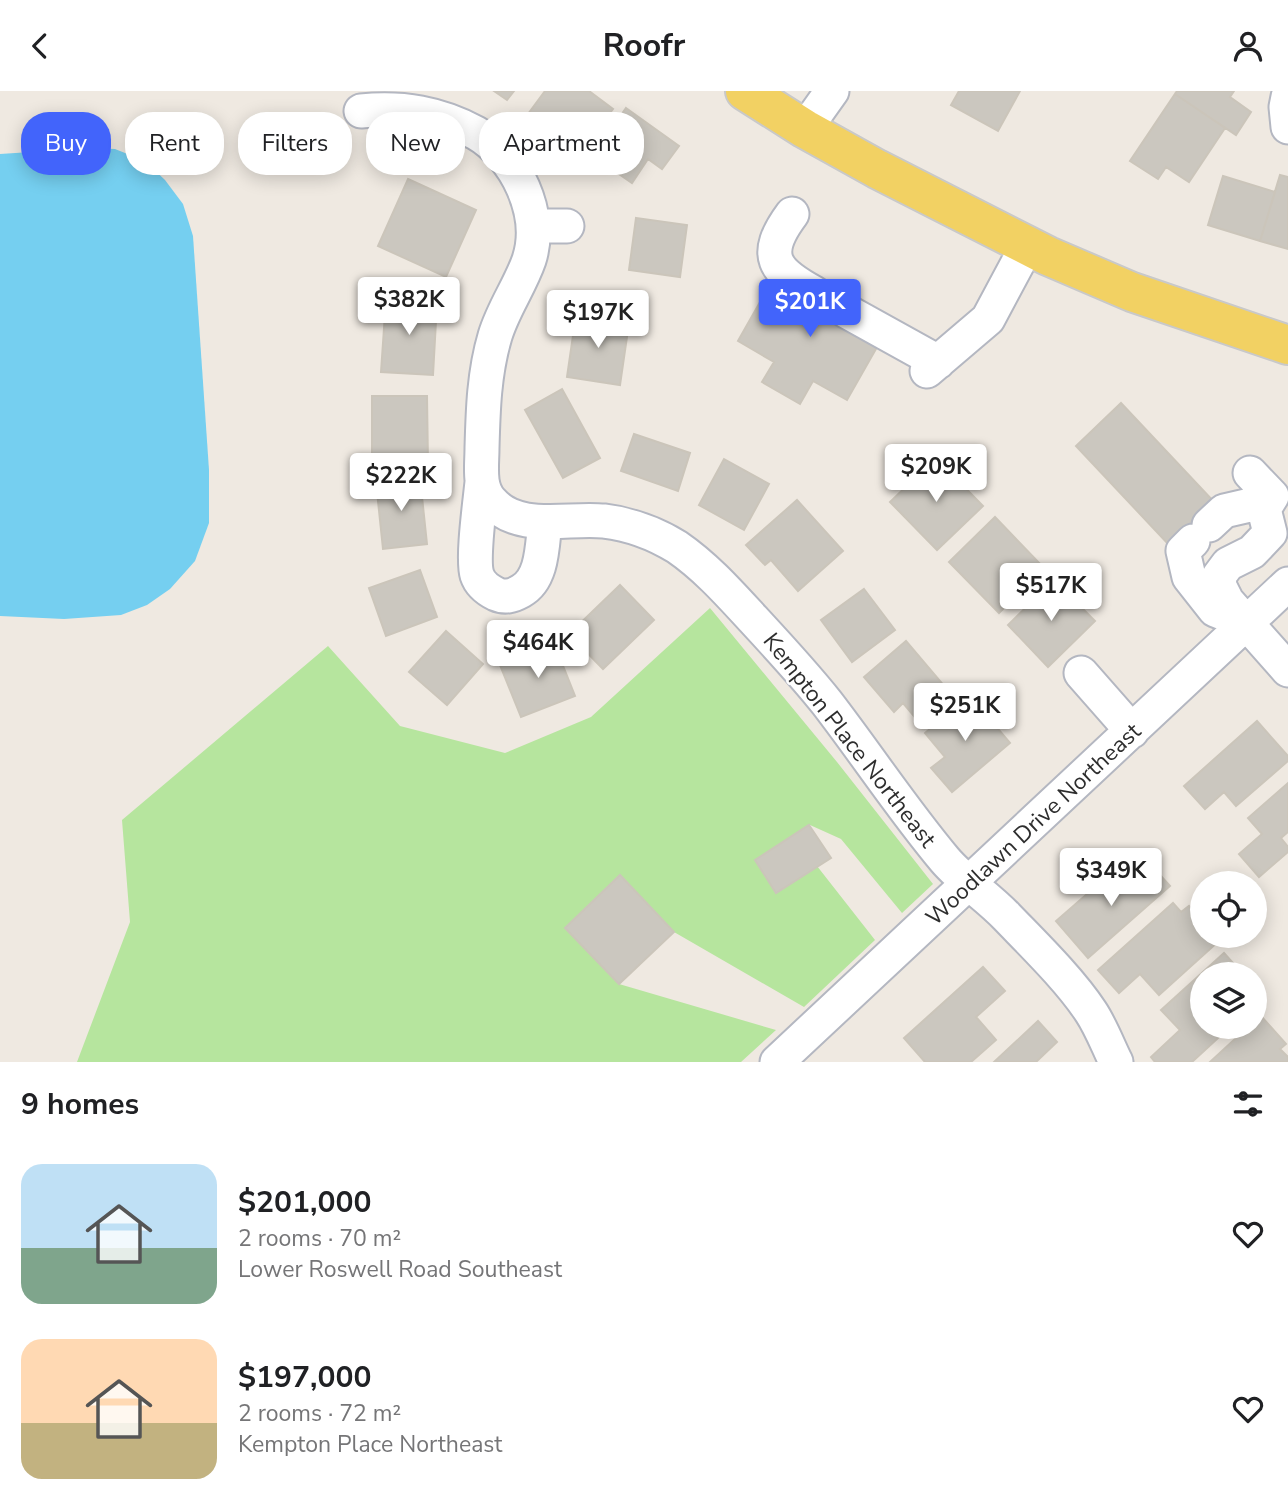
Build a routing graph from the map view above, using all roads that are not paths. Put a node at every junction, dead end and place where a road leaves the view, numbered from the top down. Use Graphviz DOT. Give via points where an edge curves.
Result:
graph roads {
  1 [pos="745,91"];
  2 [pos="832,91"];
  3 [pos="1288,97"];
  4 [pos="361,111"];
  5 [pos="1288,127"];
  6 [pos="805,129"];
  7 [pos="792,214"];
  8 [pos="533,226"];
  9 [pos="567,226"];
  10 [pos="1027,246"];
  11 [pos="814,293"];
  12 [pos="846,311"];
  13 [pos="1288,345"];
  14 [pos="482,482"];
  15 [pos="545,522"];
  16 [pos="1288,584"];
  17 [pos="1245,621"];
  18 [pos="1288,670"];
  19 [pos="1081,673"];
  20 [pos="1132,731"];
  21 [pos="970,883"];
  22 [pos="777,1062"];
  23 [pos="1116,1062"];
  1 -- 6 [label="main road"];
  2 -- 6 [label="street"];
  3 -- 5 [label="street"];
  4 -- 8 [label="street" via="426,112 490,141 526,194"];
  6 -- 10 [label="main road"];
  7 -- 11 [label="street" via="777,241 778,267 787,278"];
  8 -- 9 [label="street"];
  8 -- 14 [label="street" via="531,255 502,314 489,365 483,403"];
  10 -- 12 [label="street" via="988,319 933,367"];
  10 -- 13 [label="main road" via="1132,292"];
  14 -- 15 [label="street, Kempton Place Northeast" via="492,504 518,518"];
  14 -- 15 [label="street" via="476,561 477,576 487,590 513,596 528,588 539,563"];
  15 -- 21 [label="street, Kempton Place Northeast" via="606,521 650,533 695,561 801,671 948,863"];
  16 -- 17 [label="street, Woodlawn Drive Northeast"];
  17 -- 17 [label="street" via="1227,601 1219,576 1270,533 1261,484 1251,505 1224,511 1183,551 1189,577 1215,610"];
  17 -- 18 [label="street"];
  17 -- 20 [label="street, Woodlawn Drive Northeast"];
  19 -- 20 [label="street"];
  20 -- 21 [label="street, Woodlawn Drive Northeast"];
  21 -- 22 [label="street, Woodlawn Drive Northeast"];
  21 -- 23 [label="street, Kempton Place Northeast" via="1074,991"];
}
